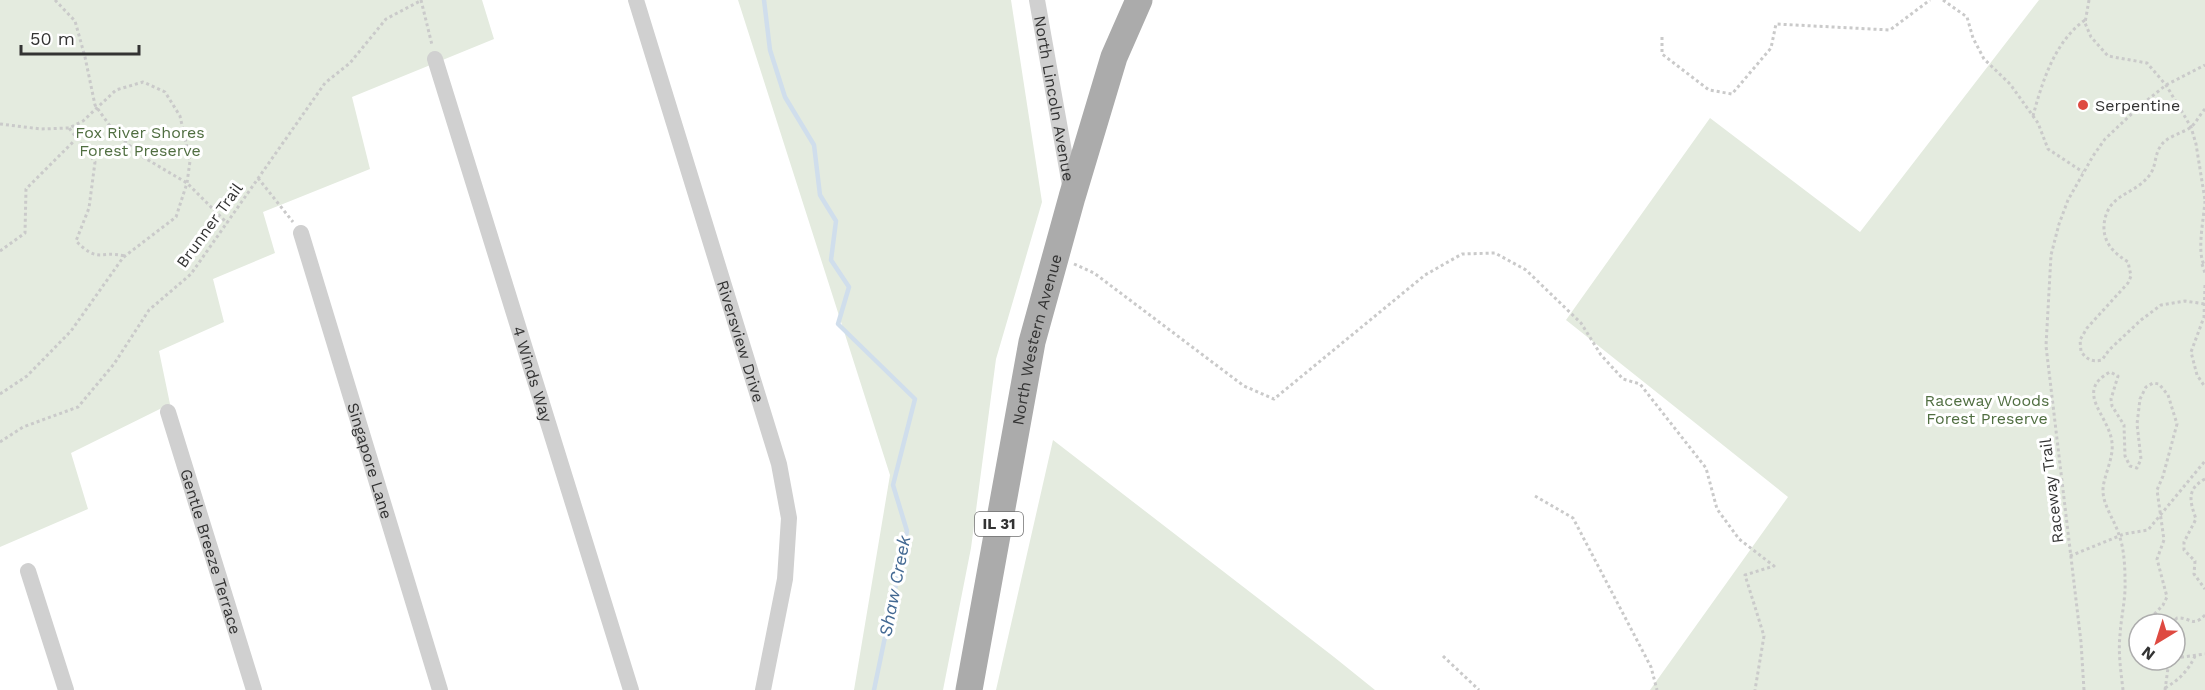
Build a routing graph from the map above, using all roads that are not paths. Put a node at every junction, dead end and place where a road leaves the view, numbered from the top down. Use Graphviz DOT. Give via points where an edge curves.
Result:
graph roads {
  1 [pos="636,0"];
  2 [pos="1037,0"];
  3 [pos="1139,0"];
  4 [pos="435,59"];
  5 [pos="1072,197"];
  6 [pos="301,233"];
  7 [pos="168,412"];
  8 [pos="28,572"];
  9 [pos="66,690"];
  10 [pos="254,690"];
  11 [pos="440,690"];
  12 [pos="631,690"];
  13 [pos="763,690"];
  14 [pos="969,690"];
  1 -- 13 [label="street, Riversview Drive" via="779,464 789,518 785,579"];
  2 -- 5 [label="street, North Lincoln Avenue"];
  3 -- 5 [label="main road, North Western Avenue / IL 31" via="1114,57"];
  4 -- 12 [label="street, 4 Winds Way"];
  5 -- 14 [label="main road, North Western Avenue / IL 31" via="1032,342"];
  6 -- 11 [label="street, Singapore Lane"];
  7 -- 10 [label="street, Gentle Breeze Terrace"];
  8 -- 9 [label="street"];
}
